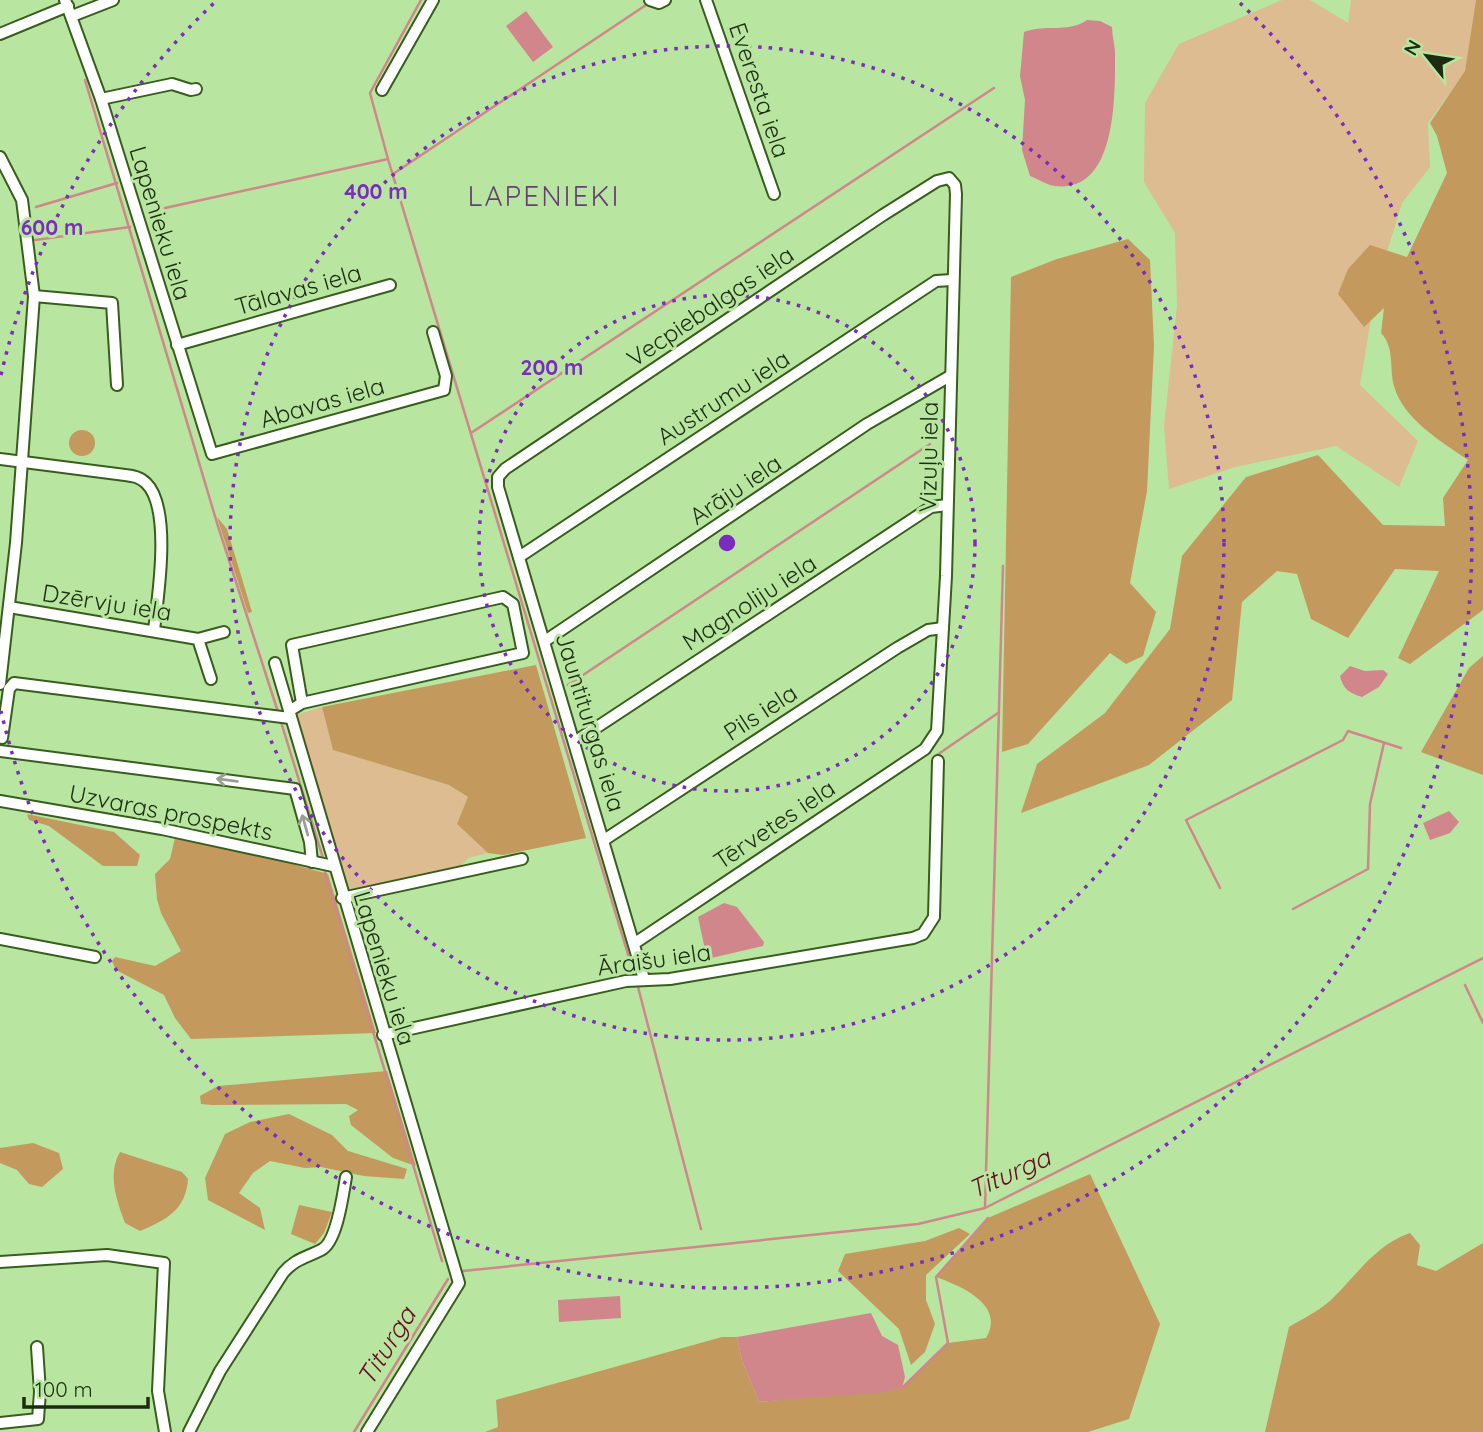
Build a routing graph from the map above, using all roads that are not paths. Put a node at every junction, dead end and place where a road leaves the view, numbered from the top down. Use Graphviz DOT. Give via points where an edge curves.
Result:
graph roads {
  1 [pos="113,0"];
  2 [pos="433,0"];
  3 [pos="650,0"];
  4 [pos="665,0"];
  5 [pos="706,0"];
  6 [pos="68,7"];
  7 [pos="0,34"];
  8 [pos="196,89"];
  9 [pos="382,90"];
  10 [pos="101,99"];
  11 [pos="0,157"];
  12 [pos="949,178"];
  13 [pos="774,194"];
  14 [pos="952,280"];
  15 [pos="390,285"];
  16 [pos="34,296"];
  17 [pos="433,332"];
  18 [pos="177,345"];
  19 [pos="950,376"];
  20 [pos="117,385"];
  21 [pos="212,454"];
  22 [pos="0,459"];
  23 [pos="22,461"];
  24 [pos="498,477"];
  25 [pos="947,505"];
  26 [pos="519,557"];
  27 [pos="9,607"];
  28 [pos="943,628"];
  29 [pos="154,630"];
  30 [pos="224,632"];
  31 [pos="198,639"];
  32 [pos="545,640"];
  33 [pos="275,663"];
  34 [pos="211,679"];
  35 [pos="0,684"];
  36 [pos="302,703"];
  37 [pos="290,714"];
  38 [pos="934,737"];
  39 [pos="2,738"];
  40 [pos="576,741"];
  41 [pos="0,751"];
  42 [pos="938,761"];
  43 [pos="0,801"];
  44 [pos="604,840"];
  45 [pos="522,859"];
  46 [pos="312,862"];
  47 [pos="333,866"];
  48 [pos="342,898"];
  49 [pos="0,939"];
  50 [pos="635,943"];
  51 [pos="95,957"];
  52 [pos="644,979"];
  53 [pos="383,1035"];
  54 [pos="346,1177"];
  55 [pos="0,1262"];
  56 [pos="37,1347"];
  57 [pos="0,1423"];
  58 [pos="165,1432"];
  59 [pos="189,1432"];
  60 [pos="367,1432"];
  1 -- 6 [label="street"];
  2 -- 9 [label="street"];
  3 -- 4 [label="street"];
  5 -- 13 [label="street, Everesta iela"];
  6 -- 7 [label="street"];
  6 -- 10 [label="street, Lapenieku iela"];
  8 -- 10 [label="street" via="172,84"];
  10 -- 18 [label="street, Lapenieku iela"];
  11 -- 16 [label="street" via="22,200"];
  12 -- 14 [label="street, Vizuļu iela" via="956,185"];
  12 -- 24 [label="street, Vecpiebalgas iela" via="936,181 883,215"];
  14 -- 19 [label="street, Vizuļu iela"];
  14 -- 26 [label="street, Austrumu iela" via="936,281"];
  15 -- 18 [label="street, Tālavas iela"];
  16 -- 20 [label="street" via="112,303"];
  16 -- 23 [label="street"];
  17 -- 21 [label="street, Abavas iela" via="446,376 444,390"];
  18 -- 21 [label="street, Lapenieku iela"];
  19 -- 25 [label="street, Vizuļu iela"];
  19 -- 32 [label="street, Arāju iela" via="867,424"];
  22 -- 23 [label="street"];
  23 -- 27 [label="street"];
  23 -- 29 [label="street" via="125,475 144,481 151,489 162,534"];
  24 -- 26 [label="street, Jauntiturgas iela"];
  25 -- 28 [label="street, Vizuļu iela"];
  25 -- 40 [label="street, Magnoliju iela" via="931,507"];
  26 -- 32 [label="street, Jauntiturgas iela"];
  27 -- 29 [label="street, Dzērvju iela"];
  27 -- 35 [label="street"];
  28 -- 38 [label="street, Vizuļu iela" via="939,724"];
  28 -- 44 [label="street, Pils iela" via="928,630 897,648"];
  29 -- 31 [label="street, Dzērvju iela"];
  30 -- 31 [label="street, Dzērvju iela"];
  31 -- 34 [label="street, Dzērvju iela"];
  32 -- 40 [label="street, Jauntiturgas iela"];
  33 -- 37 [label="street, Lapenieku iela"];
  36 -- 36 [label="street" via="523,653 513,604 503,597 292,645"];
  36 -- 37 [label="street"];
  37 -- 39 [label="street" via="14,683 9,689"];
  37 -- 47 [label="street, Lapenieku iela"];
  38 -- 50 [label="street, Tērvetes iela" via="925,749"];
  40 -- 44 [label="street, Jauntiturgas iela"];
  46 -- 41 [label="street, one-way" via="295,789"];
  42 -- 52 [label="street, Āraišu iela" via="934,917 929,928 913,938 670,979"];
  43 -- 46 [label="street, Uzvaras prospekts"];
  44 -- 50 [label="street, Jauntiturgas iela"];
  45 -- 48 [label="street"];
  46 -- 47 [label="street, Uzvaras prospekts"];
  47 -- 48 [label="street, Lapenieku iela"];
  48 -- 53 [label="street, Lapenieku iela"];
  49 -- 51 [label="street"];
  50 -- 52 [label="street, Jauntiturgas iela"];
  52 -- 53 [label="street, Āraišu iela"];
  53 -- 60 [label="street, Lapenieku iela" via="458,1283"];
  54 -- 59 [label="street" via="324,1250 295,1260 283,1273 220,1371"];
  55 -- 58 [label="street" via="107,1255 164,1263 158,1391"];
  56 -- 57 [label="street" via="38,1419"];
}
